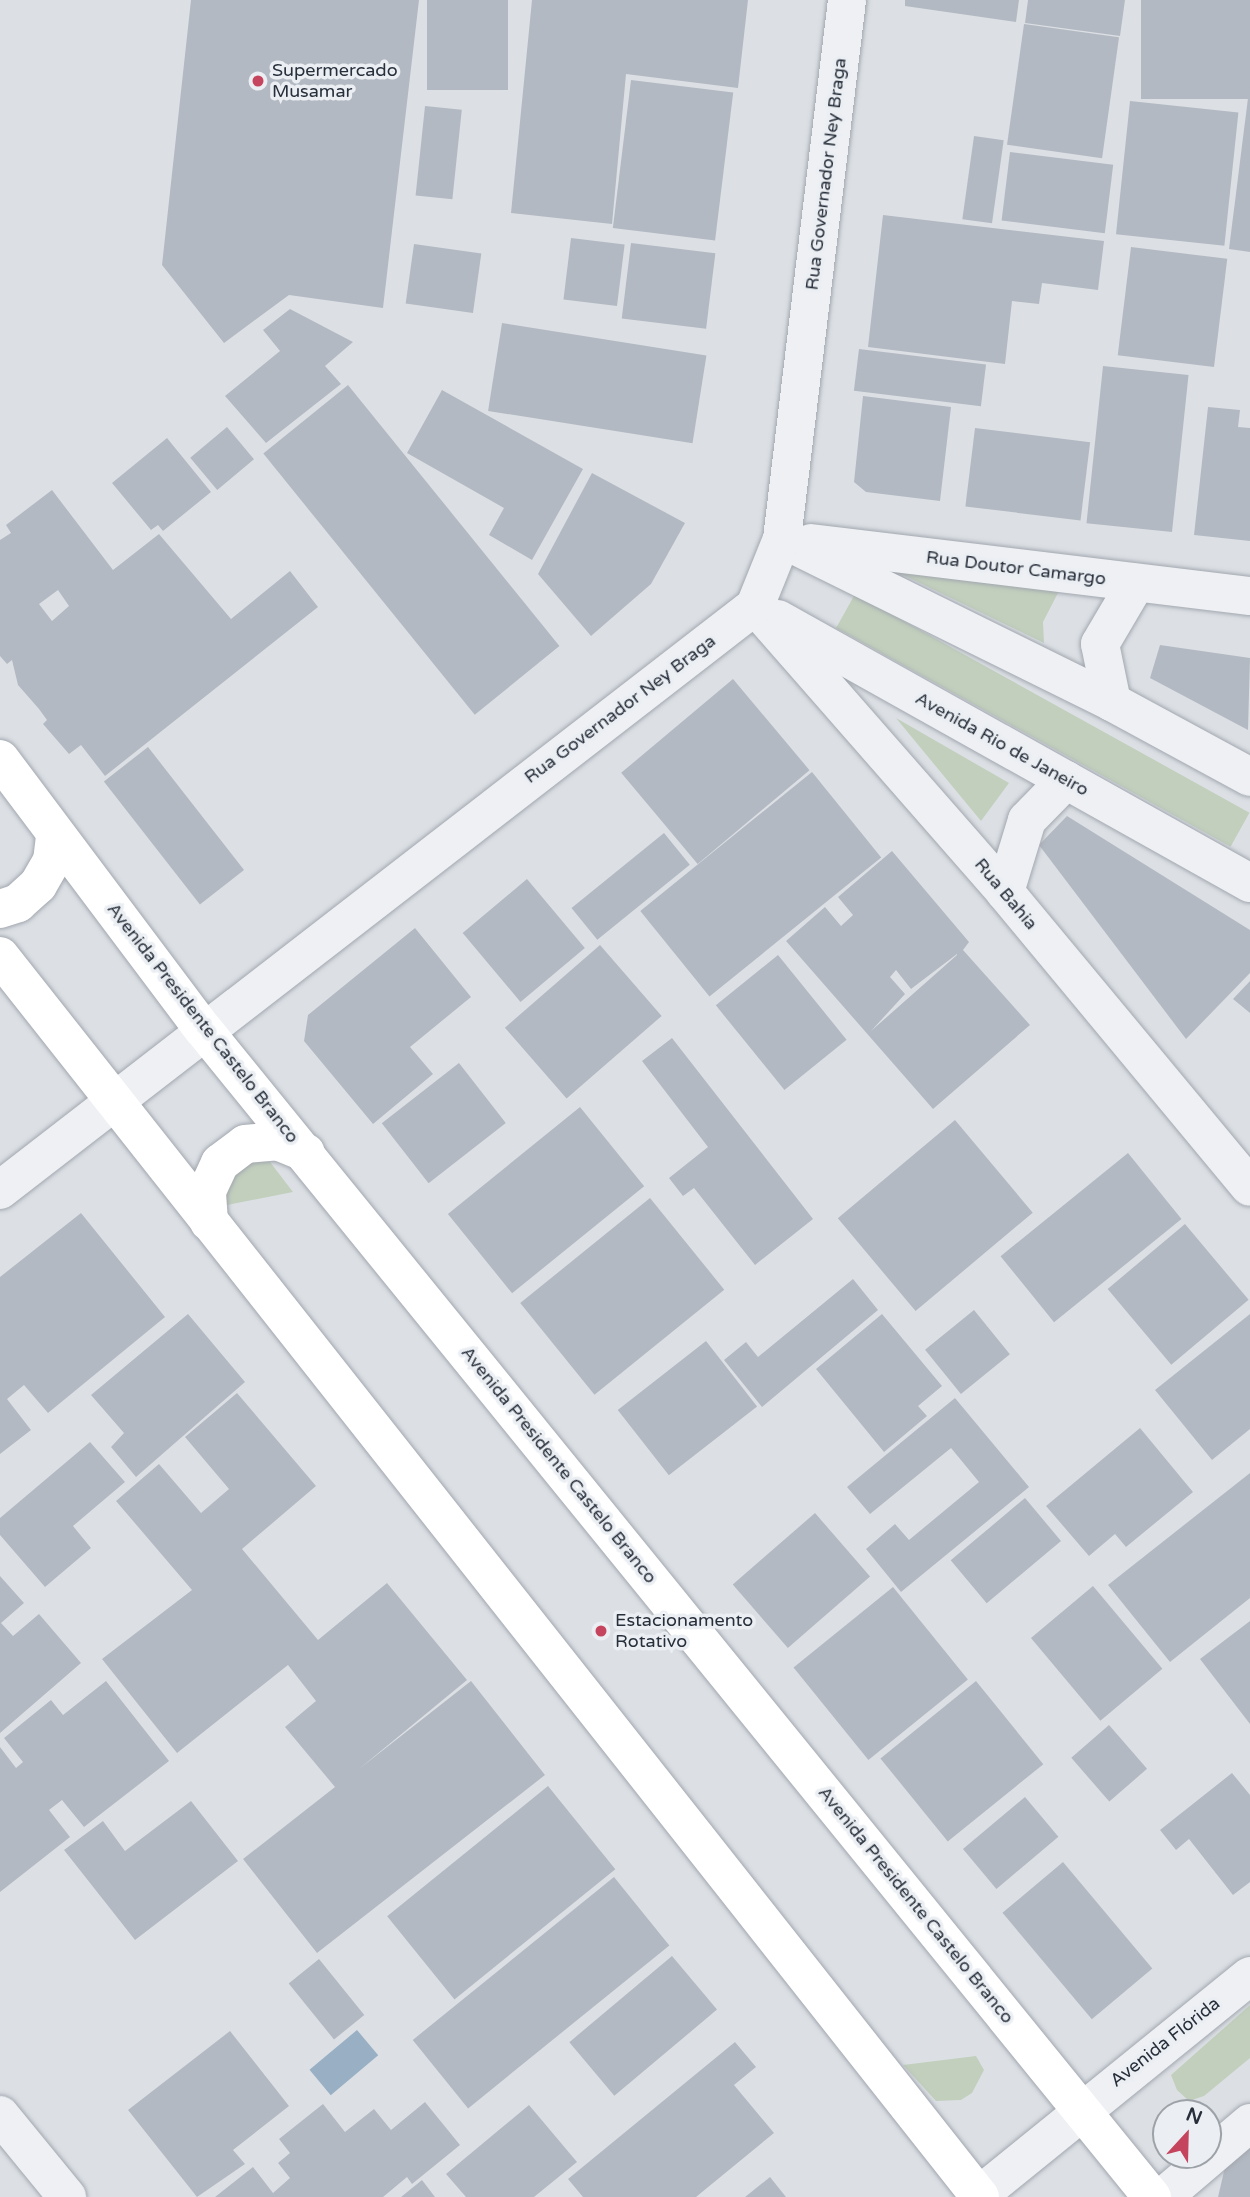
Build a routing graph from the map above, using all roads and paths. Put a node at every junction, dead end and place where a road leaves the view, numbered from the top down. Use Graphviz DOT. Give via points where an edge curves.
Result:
graph roads {
  1 [pos="847,0"];
  2 [pos="782,539"];
  3 [pos="1136,583"];
  4 [pos="1250,596"];
  5 [pos="755,606"];
  6 [pos="1112,702"];
  7 [pos="0,759"];
  8 [pos="1250,777"];
  9 [pos="1066,780"];
  10 [pos="55,835"];
  11 [pos="1250,883"];
  12 [pos="1005,892"];
  13 [pos="0,909"];
  14 [pos="0,956"];
  15 [pos="203,1029"];
  16 [pos="115,1103"];
  17 [pos="306,1153"];
  18 [pos="1250,1187"];
  19 [pos="0,1190"];
  20 [pos="209,1222"];
  21 [pos="1250,1976"];
  22 [pos="1082,2110"];
  23 [pos="0,2115"];
  24 [pos="1250,2123"];
  25 [pos="978,2196"];
  26 [pos="67,2197"];
  27 [pos="1152,2197"];
  28 [pos="1163,2197"];
  1 -- 2 [label="street, Rua Governador Ney Braga"];
  2 -- 3 [label="street, Rua Doutor Camargo"];
  2 -- 5 [label="street, Rua Governador Ney Braga"];
  2 -- 6 [label="street"];
  3 -- 4 [label="street, Rua Doutor Camargo"];
  3 -- 6 [label="street" via="1100,644"];
  5 -- 9 [label="street, Avenida Rio de Janeiro"];
  5 -- 12 [label="street, Rua Bahia"];
  5 -- 15 [label="street, Rua Governador Ney Braga"];
  6 -- 8 [label="street"];
  7 -- 10 [label="main road, Avenida Presidente Castelo Branco"];
  9 -- 11 [label="street, Avenida Rio de Janeiro"];
  9 -- 12 [label="street" via="1027,820"];
  10 -- 13 [label="main road" via="51,862 38,885 18,903"];
  10 -- 15 [label="main road, Avenida Presidente Castelo Branco"];
  12 -- 18 [label="street, Rua Bahia"];
  14 -- 16 [label="main road"];
  15 -- 16 [label="street, Rua Governador Ney Braga"];
  15 -- 17 [label="main road, Avenida Presidente Castelo Branco"];
  16 -- 19 [label="street, Rua Governador Ney Braga"];
  16 -- 20 [label="main road"];
  17 -- 20 [label="main road" via="277,1141 245,1144 220,1163 207,1191"];
  17 -- 22 [label="main road, Avenida Presidente Castelo Branco"];
  20 -- 25 [label="main road"];
  21 -- 22 [label="street, Avenida Flórida"];
  22 -- 25 [label="street, Avenida Flórida"];
  22 -- 27 [label="main road, Avenida Presidente Castelo Branco"];
  23 -- 26 [label="street"];
  24 -- 28 [label="street"];
}
